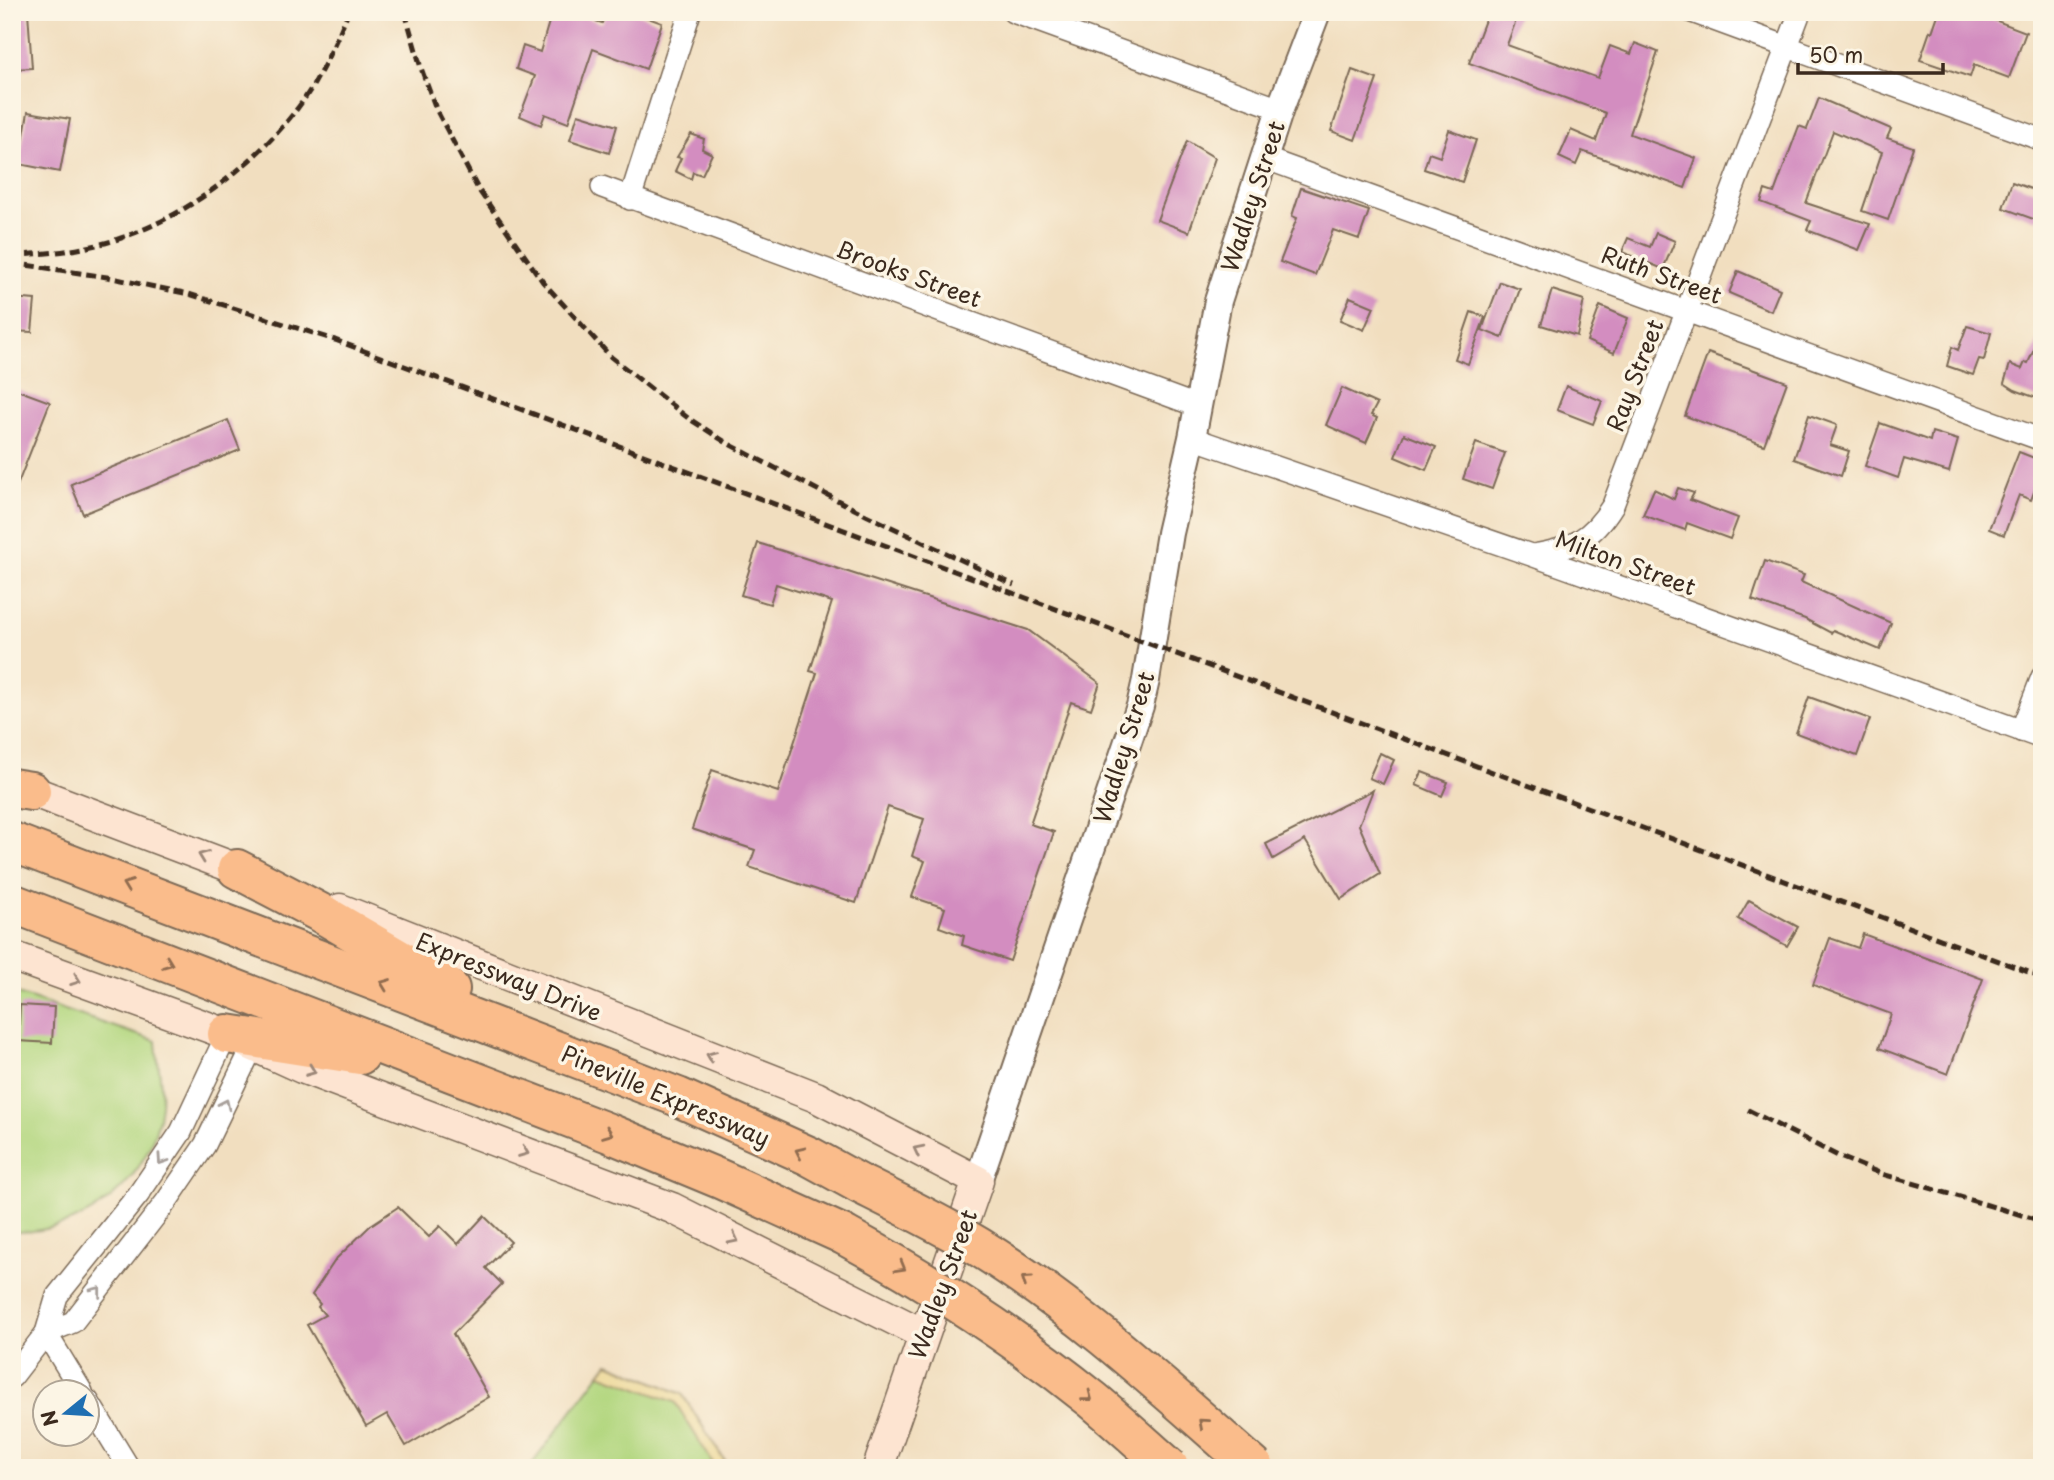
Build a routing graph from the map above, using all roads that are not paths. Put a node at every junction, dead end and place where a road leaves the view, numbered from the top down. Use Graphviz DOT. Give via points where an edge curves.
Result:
graph roads {
  1 [pos="690,12"];
  2 [pos="1013,12"];
  3 [pos="1317,12"];
  4 [pos="1692,12"];
  5 [pos="1800,12"];
  6 [pos="1787,48"];
  7 [pos="1280,109"];
  8 [pos="2042,140"];
  9 [pos="1264,158"];
  10 [pos="602,187"];
  11 [pos="630,199"];
  12 [pos="1687,310"];
  13 [pos="1197,406"];
  14 [pos="1192,438"];
  15 [pos="2042,440"];
  16 [pos="1531,555"];
  17 [pos="2042,677"];
  18 [pos="2021,731"];
  19 [pos="2042,738"];
  20 [pos="18,788"];
  21 [pos="12,842"];
  22 [pos="237,869"];
  23 [pos="12,903"];
  24 [pos="12,956"];
  25 [pos="240,1040"];
  26 [pos="532,1040"];
  27 [pos="511,1097"];
  28 [pos="978,1181"];
  29 [pos="138,1195"];
  30 [pos="158,1212"];
  31 [pos="46,1332"];
  32 [pos="923,1334"];
  33 [pos="12,1377"];
  34 [pos="74,1378"];
  35 [pos="102,1424"];
  36 [pos="129,1468"];
  37 [pos="878,1468"];
  38 [pos="1170,1468"];
  39 [pos="1255,1468"];
  1 -- 11 [label="street"];
  2 -- 7 [label="street"];
  3 -- 7 [label="street, Wadley Street"];
  4 -- 6 [label="street"];
  5 -- 6 [label="street, Ray Street"];
  6 -- 8 [label="street"];
  6 -- 12 [label="street, Ray Street"];
  7 -- 9 [label="street, Wadley Street"];
  9 -- 12 [label="street, Ruth Street"];
  9 -- 13 [label="street, Wadley Street" via="1218,301"];
  10 -- 11 [label="street, Brooks Street"];
  11 -- 13 [label="street, Brooks Street"];
  12 -- 15 [label="street, Ruth Street"];
  12 -- 16 [label="street, Ray Street" via="1602,522 1576,544"];
  13 -- 14 [label="street, Wadley Street"];
  14 -- 16 [label="street, Milton Street"];
  14 -- 28 [label="street, Wadley Street" via="1170,533 1140,706"];
  16 -- 18 [label="street, Milton Street"];
  17 -- 18 [label="street"];
  18 -- 19 [label="street, Milton Street"];
  22 -- 20 [label="main road, Expressway Drive, one-way"];
  26 -- 21 [label="highway, Pineville Expressway, one-way"];
  22 -- 26 [label="highway" via="319,912"];
  28 -- 22 [label="main road, Expressway Drive, one-way" via="816,1097"];
  23 -- 27 [label="highway, one-way"];
  24 -- 25 [label="main road, one-way"];
  25 -- 27 [label="highway" via="363,1056"];
  25 -- 29 [label="street, one-way"];
  30 -- 25 [label="street, one-way" via="205,1146"];
  25 -- 32 [label="main road, one-way" via="302,1068 672,1208"];
  39 -- 26 [label="highway, Pineville Expressway, one-way, bridge" via="1107,1339 979,1248 809,1156 678,1097"];
  27 -- 38 [label="highway, one-way, bridge" via="720,1178 904,1268 1092,1400"];
  28 -- 32 [label="main road, Wadley Street"];
  29 -- 30 [label="street"];
  29 -- 31 [label="street" via="57,1296"];
  31 -- 30 [label="street, one-way" via="72,1322"];
  31 -- 33 [label="street"];
  31 -- 34 [label="street"];
  32 -- 37 [label="main road, Wadley Street"];
  35 -- 36 [label="street"];
}
